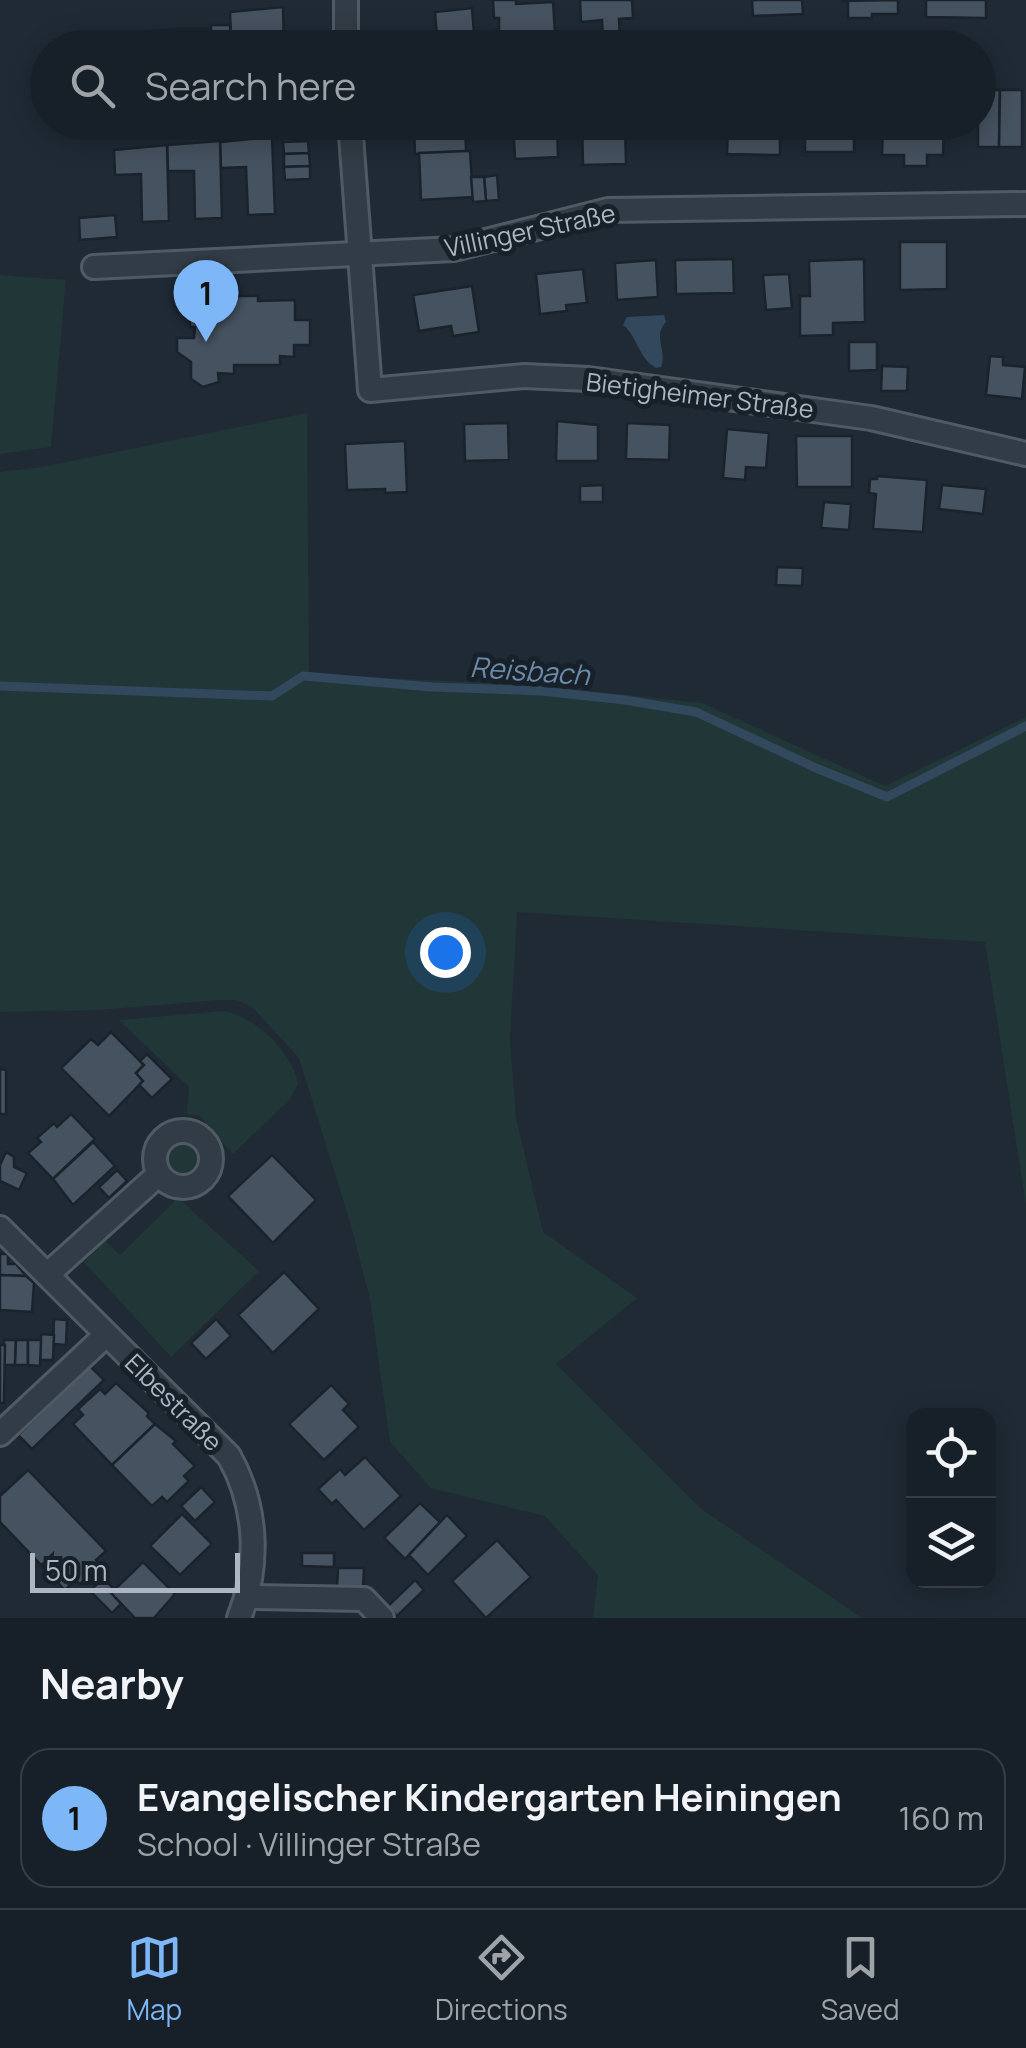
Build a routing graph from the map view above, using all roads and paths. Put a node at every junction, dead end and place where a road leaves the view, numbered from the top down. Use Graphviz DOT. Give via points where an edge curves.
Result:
graph roads {
  1 [pos="346,0"];
  2 [pos="346,30"];
  3 [pos="351,140"];
  4 [pos="1026,204"];
  5 [pos="360,254"];
  6 [pos="94,266"];
  7 [pos="1026,454"];
  8 [pos="159,1174"];
  9 [pos="0,1228"];
  10 [pos="48,1274"];
  11 [pos="106,1334"];
  12 [pos="0,1434"];
  13 [pos="243,1608"];
  14 [pos="382,1618"];
  1 -- 2 [label="street"];
  3 -- 5 [label="street"];
  4 -- 5 [label="street, Villinger Straße" via="608,210 454,250"];
  5 -- 6 [label="street, Villinger Straße"];
  5 -- 7 [label="street, Bietigheimer Straße" via="370,390 524,376 590,380 871,418"];
  8 -- 10 [label="street"];
  9 -- 10 [label="street, Elbestraße"];
  10 -- 11 [label="street, Elbestraße"];
  11 -- 12 [label="street"];
  11 -- 13 [label="street, Elbestraße" via="229,1456 241,1478 250,1504 252,1556"];
  13 -- 14 [label="street" via="364,1599"];
}
